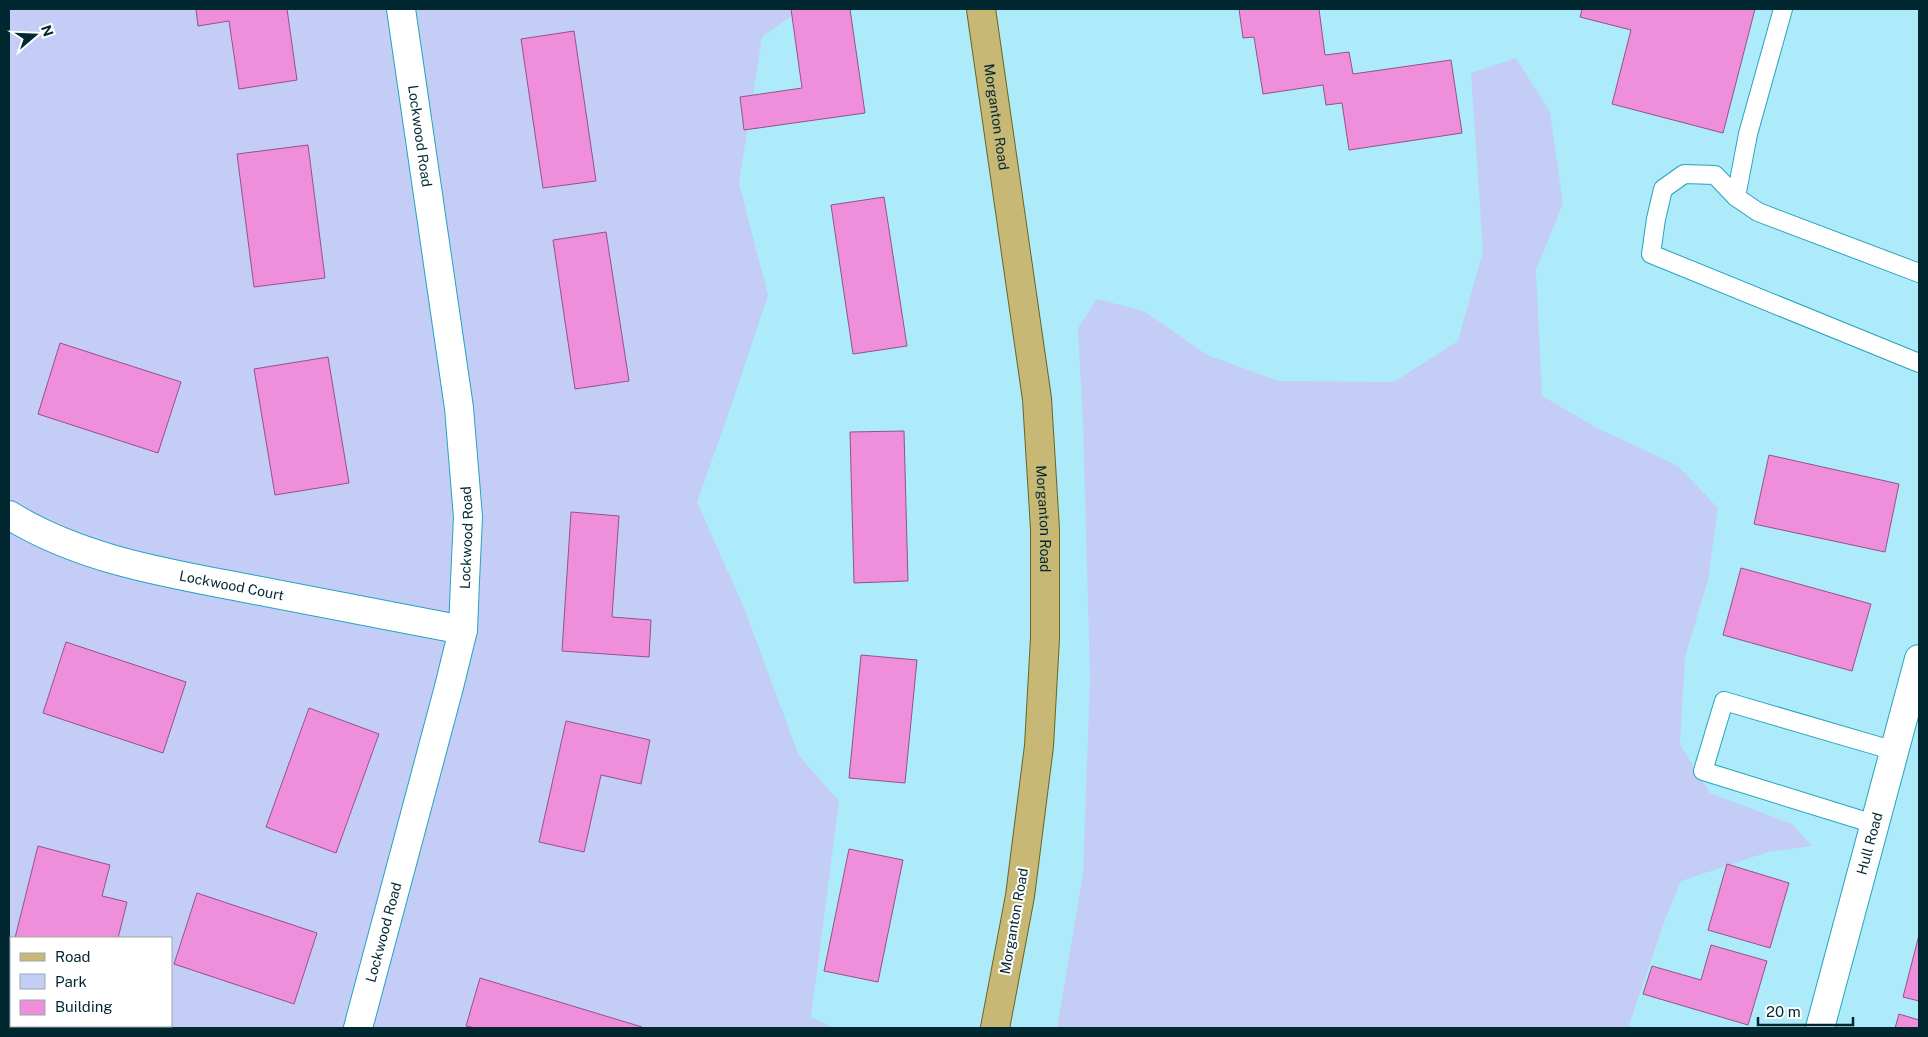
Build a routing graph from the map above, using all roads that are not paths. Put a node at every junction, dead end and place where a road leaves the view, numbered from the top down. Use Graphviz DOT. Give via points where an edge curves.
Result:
graph roads {
  1 [pos="401,9"];
  2 [pos="981,9"];
  3 [pos="1783,9"];
  4 [pos="1736,196"];
  5 [pos="1919,273"];
  6 [pos="1919,363"];
  7 [pos="9,515"];
  8 [pos="463,630"];
  9 [pos="1919,659"];
  10 [pos="1895,750"];
  11 [pos="1874,824"];
  12 [pos="358,1028"];
  13 [pos="995,1028"];
  14 [pos="1820,1028"];
  1 -- 8 [label="street, Lockwood Road" via="459,408 468,517"];
  2 -- 13 [label="main road, Morganton Road" via="1037,399 1045,529 1045,638 1039,746 1020,896"];
  3 -- 4 [label="lane" via="1748,134"];
  4 -- 5 [label="lane" via="1758,212"];
  4 -- 6 [label="lane" via="1715,175 1684,174 1663,190 1651,254"];
  7 -- 8 [label="street, Lockwood Court" via="83,550 144,569"];
  8 -- 12 [label="street, Lockwood Road"];
  9 -- 10 [label="street, Hull Road"];
  10 -- 11 [label="street, Hull Road"];
  10 -- 11 [label="lane" via="1724,701 1703,771"];
  11 -- 14 [label="street, Hull Road"];
}
